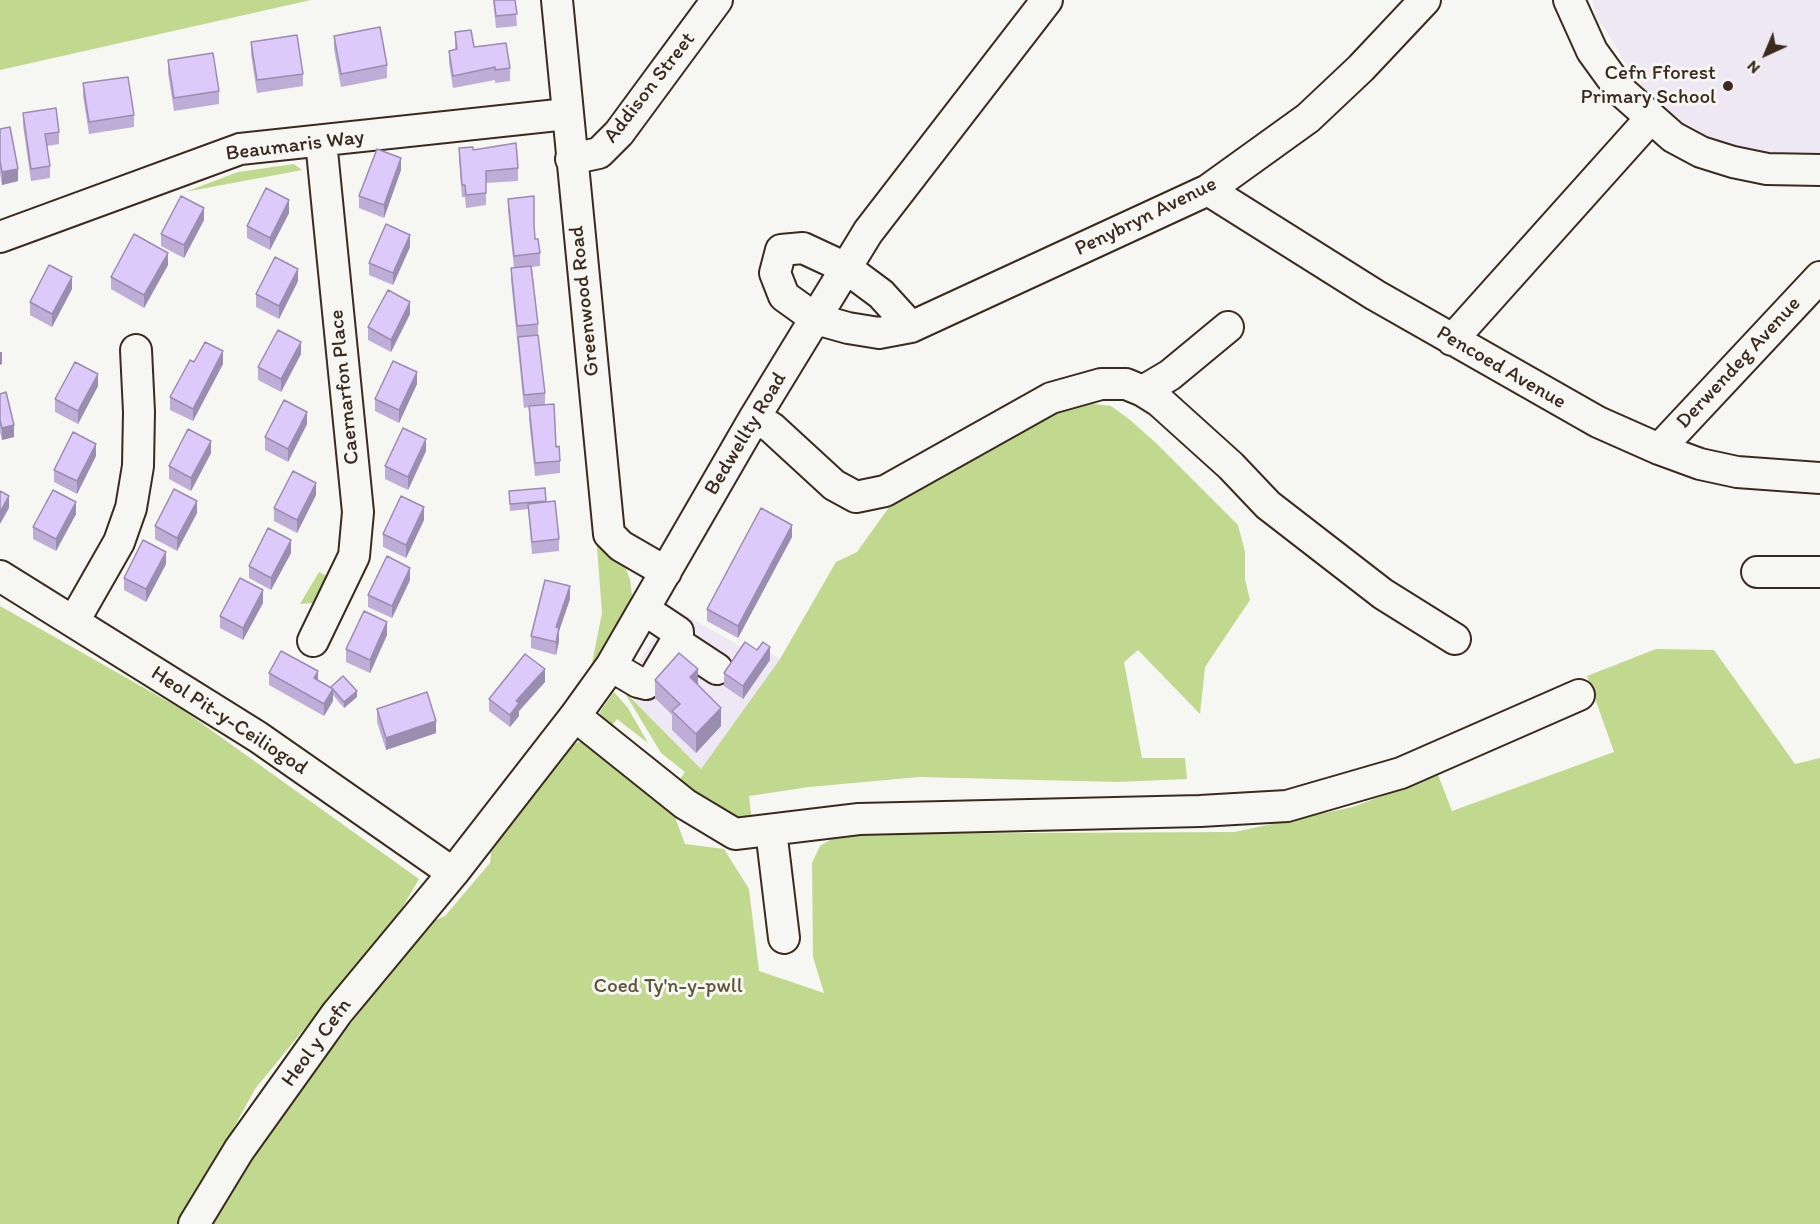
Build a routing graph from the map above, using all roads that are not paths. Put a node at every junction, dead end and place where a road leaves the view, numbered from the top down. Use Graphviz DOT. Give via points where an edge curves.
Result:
graph roads {
  1 [pos="557,0"];
  2 [pos="717,0"];
  3 [pos="1047,0"];
  4 [pos="1425,0"];
  5 [pos="1569,0"];
  6 [pos="567,114"];
  7 [pos="1650,119"];
  8 [pos="321,141"];
  9 [pos="571,159"];
  10 [pos="1820,170"];
  11 [pos="1208,190"];
  12 [pos="0,237"];
  13 [pos="846,268"];
  14 [pos="1820,277"];
  15 [pos="816,319"];
  16 [pos="911,327"];
  17 [pos="1228,327"];
  18 [pos="1452,340"];
  19 [pos="136,350"];
  20 [pos="1143,391"];
  21 [pos="755,417"];
  22 [pos="1659,449"];
  23 [pos="1820,478"];
  24 [pos="666,572"];
  25 [pos="1756,572"];
  26 [pos="1820,572"];
  27 [pos="0,576"];
  28 [pos="645,610"];
  29 [pos="74,621"];
  30 [pos="311,628"];
  31 [pos="1455,639"];
  32 [pos="676,642"];
  33 [pos="611,666"];
  34 [pos="717,669"];
  35 [pos="1579,695"];
  36 [pos="575,716"];
  37 [pos="771,830"];
  38 [pos="453,873"];
  39 [pos="784,938"];
  40 [pos="194,1224"];
  1 -- 6 [label="street, Greenwood Road"];
  2 -- 9 [label="street, Addison Street" via="619,133 599,153"];
  3 -- 13 [label="street, Bedwellty Road" via="868,231"];
  4 -- 11 [label="street, Penybryn Avenue" via="1308,118"];
  5 -- 7 [label="street" via="1592,51 1621,91"];
  6 -- 8 [label="street, Beaumaris Way"];
  6 -- 9 [label="street, Greenwood Road"];
  7 -- 10 [label="street" via="1701,152 1733,162 1767,169"];
  7 -- 18 [label="street"];
  8 -- 12 [label="street, Beaumaris Way" via="224,153"];
  8 -- 30 [label="street, Caernarfon Place" via="358,512 354,556"];
  9 -- 24 [label="street, Greenwood Road" via="609,534 621,546"];
  11 -- 16 [label="street, Penybryn Avenue"];
  11 -- 18 [label="street, Pencoed Avenue"];
  13 -- 15 [label="street, Bedwellty Road"];
  13 -- 15 [label="street, Penybryn Avenue" via="803,248 781,250 775,273 784,296"];
  13 -- 16 [label="street" via="881,294"];
  14 -- 22 [label="street, Derwendeg Avenue"];
  15 -- 16 [label="street, Penybryn Avenue" via="879,333"];
  15 -- 21 [label="street, Bedwellty Road"];
  17 -- 20 [label="street" via="1170,375"];
  18 -- 22 [label="street, Pencoed Avenue" via="1598,422"];
  19 -- 29 [label="street" via="138,444 131,508 119,542"];
  20 -- 21 [label="street" via="1126,384 1101,384 1051,398 885,491 856,497 834,485"];
  20 -- 31 [label="street" via="1231,466 1268,505 1383,594"];
  21 -- 24 [label="street, Bedwellty Road"];
  22 -- 23 [label="street, Pencoed Avenue" via="1737,472"];
  24 -- 28 [label="street, Bedwellty Road"];
  25 -- 26 [label="street"];
  27 -- 29 [label="street, Heol Pit-y-Ceiliogod"];
  28 -- 32 [label="street" via="678,632"];
  28 -- 33 [label="street, Bedwellty Road"];
  29 -- 38 [label="street, Heol Pit-y-Ceiliogod" via="258,737"];
  32 -- 33 [label="street" via="655,677 646,684"];
  32 -- 34 [label="street"];
  33 -- 36 [label="street, Bedwellty Road"];
  35 -- 37 [label="street" via="1401,773 1287,806 859,819"];
  36 -- 37 [label="street" via="685,804 735,834"];
  36 -- 38 [label="street, Bedwellty Road"];
  37 -- 39 [label="street"];
  38 -- 40 [label="street, Heol y Cefn" via="337,1013 239,1150"];
}
